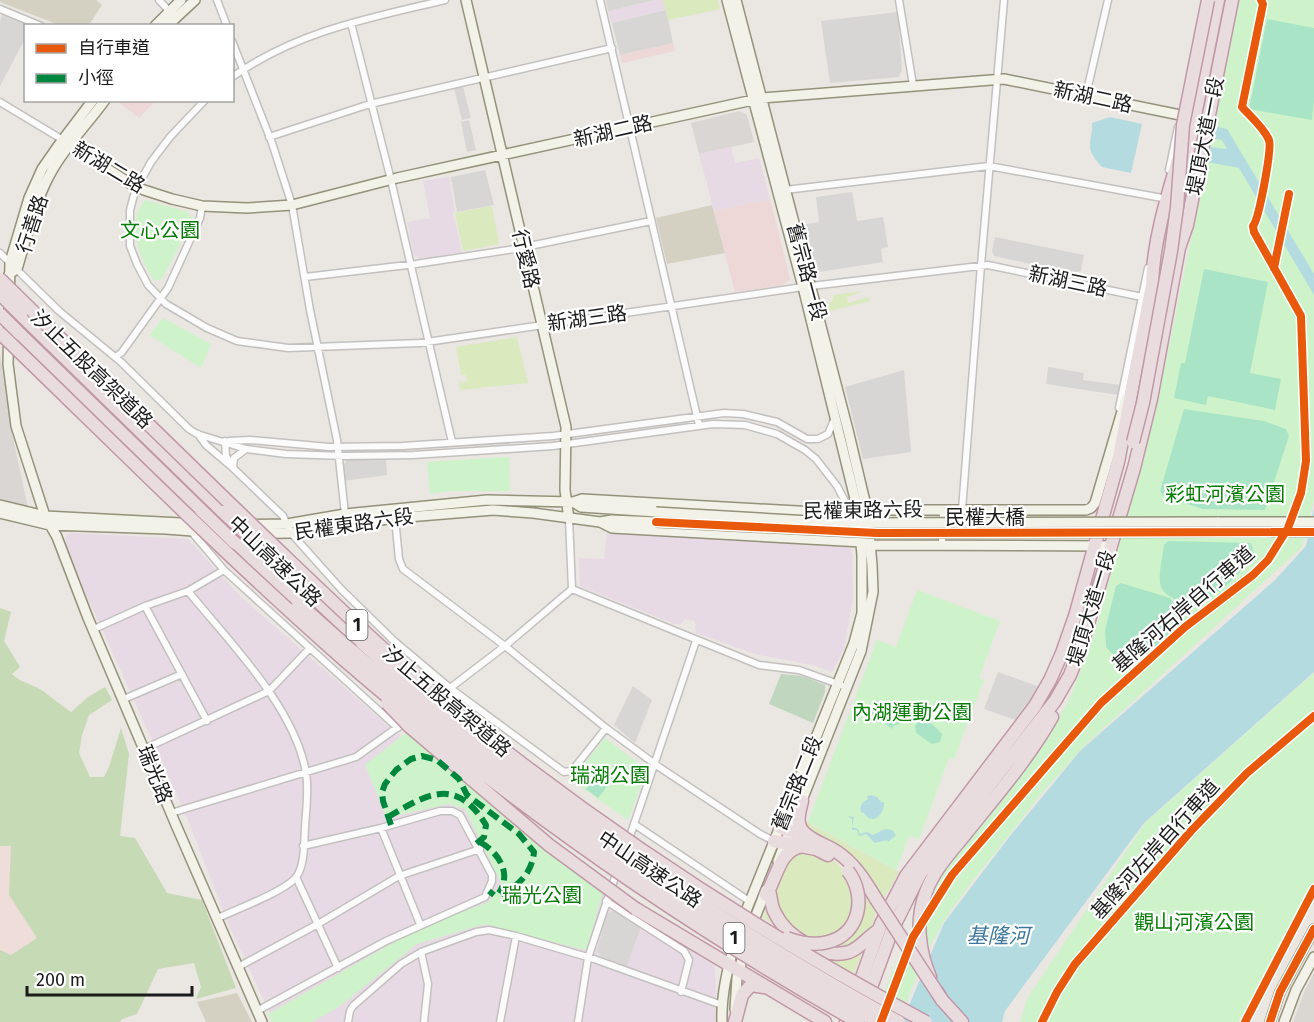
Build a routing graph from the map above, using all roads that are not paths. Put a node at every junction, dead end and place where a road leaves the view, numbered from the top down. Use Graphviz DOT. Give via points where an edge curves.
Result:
graph roads {
  1 [pos="159,0"];
  2 [pos="181,0"];
  3 [pos="195,0"];
  4 [pos="217,0"];
  5 [pos="445,0"];
  6 [pos="466,0"];
  7 [pos="600,0"];
  8 [pos="727,0"];
  9 [pos="735,0"];
  10 [pos="899,0"];
  11 [pos="1004,0"];
  12 [pos="1107,0"];
  13 [pos="1203,0"];
  14 [pos="1209,0"];
  15 [pos="1218,0"];
  16 [pos="1224,0"];
  17 [pos="1232,0"];
  18 [pos="0,9"];
  19 [pos="172,14"];
  20 [pos="351,23"];
  21 [pos="36,24"];
  22 [pos="158,24"];
  23 [pos="169,24"];
  24 [pos="226,24"];
  25 [pos="234,46"];
  26 [pos="612,48"];
  27 [pos="243,69"];
  28 [pos="234,76"];
  29 [pos="483,77"];
  30 [pos="997,79"];
  31 [pos="913,85"];
  32 [pos="1086,95"];
  33 [pos="758,99"];
  34 [pos="1202,101"];
  35 [pos="0,102"];
  36 [pos="92,102"];
  37 [pos="103,102"];
  38 [pos="203,102"];
  39 [pos="370,104"];
  40 [pos="1180,115"];
  41 [pos="630,127"];
  42 [pos="269,137"];
  43 [pos="67,142"];
  44 [pos="502,155"];
  45 [pos="989,166"];
  46 [pos="391,180"];
  47 [pos="137,187"];
  48 [pos="785,190"];
  49 [pos="1162,198"];
  50 [pos="292,205"];
  51 [pos="202,206"];
  52 [pos="651,221"];
  53 [pos="524,248"];
  54 [pos="1179,248"];
  55 [pos="0,253"];
  56 [pos="411,265"];
  57 [pos="981,265"];
  58 [pos="9,271"];
  59 [pos="304,277"];
  60 [pos="1152,285"];
  61 [pos="807,287"];
  62 [pos="0,294"];
  63 [pos="1142,297"];
  64 [pos="161,299"];
  65 [pos="671,307"];
  66 [pos="0,314"];
  67 [pos="542,324"];
  68 [pos="0,333"];
  69 [pos="429,341"];
  70 [pos="318,348"];
  71 [pos="116,357"];
  72 [pos="1132,388"];
  73 [pos="697,416"];
  74 [pos="836,418"];
  75 [pos="699,425"];
  76 [pos="197,434"];
  77 [pos="566,439"];
  78 [pos="225,441"];
  79 [pos="1131,441"];
  80 [pos="452,442"];
  81 [pos="338,447"];
  82 [pos="1109,448"];
  83 [pos="246,449"];
  84 [pos="338,456"];
  85 [pos="1118,462"];
  86 [pos="233,468"];
  87 [pos="1126,493"];
  88 [pos="570,502"];
  89 [pos="0,505"];
  90 [pos="943,510"];
  91 [pos="962,510"];
  92 [pos="858,511"];
  93 [pos="816,512"];
  94 [pos="0,513"];
  95 [pos="345,514"];
  96 [pos="656,517"];
  97 [pos="395,518"];
  98 [pos="569,519"];
  99 [pos="47,520"];
  100 [pos="600,522"];
  101 [pos="1314,522"];
  102 [pos="289,529"];
  103 [pos="190,530"];
  104 [pos="1314,532"];
  105 [pos="815,539"];
  106 [pos="866,543"];
  107 [pos="942,545"];
  108 [pos="1094,545"];
  109 [pos="1111,546"];
  110 [pos="224,570"];
  111 [pos="572,589"];
  112 [pos="188,591"];
  113 [pos="145,606"];
  114 [pos="94,629"];
  115 [pos="696,641"];
  116 [pos="505,646"];
  117 [pos="309,649"];
  118 [pos="344,659"];
  119 [pos="182,674"];
  120 [pos="1070,675"];
  121 [pos="837,683"];
  122 [pos="848,687"];
  123 [pos="450,688"];
  124 [pos="269,691"];
  125 [pos="124,699"];
  126 [pos="207,721"];
  127 [pos="398,728"];
  128 [pos="606,728"];
  129 [pos="144,749"];
  130 [pos="654,764"];
  131 [pos="306,773"];
  132 [pos="802,801"];
  133 [pos="171,813"];
  134 [pos="634,824"];
  135 [pos="381,828"];
  136 [pos="782,835"];
  137 [pos="819,842"];
  138 [pos="303,846"];
  139 [pos="803,846"];
  140 [pos="480,849"];
  141 [pos="399,876"];
  142 [pos="296,877"];
  143 [pos="766,894"];
  144 [pos="606,901"];
  145 [pos="749,901"];
  146 [pos="216,919"];
  147 [pos="754,923"];
  148 [pos="318,924"];
  149 [pos="420,924"];
  150 [pos="879,930"];
  151 [pos="1313,933"];
  152 [pos="516,939"];
  153 [pos="421,952"];
  154 [pos="1314,957"];
  155 [pos="588,958"];
  156 [pos="238,967"];
  157 [pos="734,967"];
  158 [pos="338,968"];
  159 [pos="768,988"];
  160 [pos="681,992"];
  161 [pos="942,1000"];
  162 [pos="722,1005"];
  163 [pos="257,1011"];
  164 [pos="847,1019"];
  165 [pos="262,1022"];
  166 [pos="348,1022"];
  167 [pos="424,1022"];
  168 [pos="500,1022"];
  169 [pos="578,1022"];
  170 [pos="722,1022"];
  171 [pos="735,1022"];
  172 [pos="825,1022"];
  173 [pos="859,1022"];
  174 [pos="878,1022"];
  175 [pos="899,1022"];
  176 [pos="926,1022"];
  177 [pos="962,1022"];
  178 [pos="1270,1022"];
  179 [pos="1284,1022"];
  1 -- 19 [label="street"];
  2 -- 19 [label="main road"];
  3 -- 19 [label="main road"];
  4 -- 24 [label="street"];
  5 -- 20 [label="street"];
  6 -- 29 [label="main road, 行愛路"];
  7 -- 26 [label="street"];
  8 -- 33 [label="main road, 舊宗路一段"];
  9 -- 33 [label="main road, 舊宗路一段"];
  10 -- 31 [label="street"];
  11 -- 30 [label="street"];
  12 -- 32 [label="street"];
  13 -- 40 [label="street, 堤頂大道一段"];
  13 -- 79 [label="highway, bridge" via="1178,125 1170,229"];
  14 -- 60 [label="highway, 堤頂大道一段"];
  14 -- 79 [label="highway, bridge" via="1183,124 1171,252 1143,402"];
  15 -- 34 [label="highway"];
  16 -- 34 [label="highway"];
  17 -- 54 [label="highway, 堤頂大道一段" via="1187,225"];
  18 -- 21 [label="street"];
  19 -- 22 [label="main road"];
  19 -- 23 [label="main road"];
  20 -- 27 [label="street" via="301,39"];
  20 -- 39 [label="street"];
  25 -- 27 [label="street"];
  26 -- 29 [label="street"];
  26 -- 41 [label="street"];
  27 -- 28 [label="street"];
  27 -- 42 [label="street"];
  29 -- 39 [label="street"];
  29 -- 44 [label="main road, 行愛路"];
  30 -- 31 [label="main road, 新湖二路"];
  30 -- 32 [label="main road, 新湖二路"];
  30 -- 45 [label="street"];
  31 -- 33 [label="main road, 新湖二路"];
  32 -- 40 [label="main road, 新湖二路"];
  33 -- 41 [label="main road, 新湖二路"];
  33 -- 48 [label="main road, 舊宗路一段"];
  33 -- 61 [label="main road, 舊宗路一段"];
  34 -- 54 [label="highway"];
  34 -- 60 [label="highway" via="1159,272"];
  35 -- 43 [label="street"];
  36 -- 43 [label="main road, 行善路"];
  37 -- 43 [label="main road, 行善路"];
  38 -- 47 [label="street, 新湖三路" via="170,137"];
  39 -- 42 [label="street"];
  39 -- 46 [label="street"];
  40 -- 49 [label="street, 堤頂大道一段"];
  41 -- 44 [label="main road, 新湖二路"];
  41 -- 52 [label="street"];
  42 -- 50 [label="street"];
  43 -- 47 [label="main road, 新湖二路"];
  43 -- 58 [label="main road, 行善路"];
  44 -- 46 [label="main road, 新湖二路"];
  44 -- 53 [label="main road, 行愛路"];
  45 -- 48 [label="street"];
  45 -- 49 [label="street"];
  45 -- 57 [label="street"];
  46 -- 50 [label="main road, 新湖二路"];
  46 -- 56 [label="street"];
  47 -- 51 [label="main road, 新湖二路"];
  47 -- 64 [label="street, 新湖三路" via="130,210 130,246 148,285"];
  48 -- 61 [label="main road, 舊宗路一段"];
  49 -- 63 [label="street, 堤頂大道一段"];
  50 -- 51 [label="main road, 新湖二路"];
  50 -- 59 [label="street"];
  51 -- 64 [label="street" via="200,218"];
  52 -- 53 [label="street"];
  52 -- 65 [label="street"];
  53 -- 56 [label="street"];
  53 -- 67 [label="main road, 行愛路"];
  54 -- 87 [label="highway, 堤頂大道一段" via="1151,399"];
  55 -- 58 [label="street"];
  56 -- 59 [label="street"];
  56 -- 69 [label="street"];
  57 -- 61 [label="street, 新湖三路"];
  57 -- 63 [label="street, 新湖三路"];
  57 -- 91 [label="street"];
  58 -- 71 [label="street"];
  58 -- 99 [label="main road, 行善路" via="8,364 16,426"];
  58 -- 147 [label="highway, 汐止五股高架道路 / 1, bridge" via="296,567 426,686 533,772"];
  59 -- 70 [label="street"];
  60 -- 72 [label="highway, 堤頂大道一段"];
  61 -- 65 [label="street, 新湖三路"];
  61 -- 74 [label="main road, 舊宗路一段"];
  61 -- 92 [label="main road, 舊宗路一段" via="840,398"];
  62 -- 175 [label="highway, 中山高速公路 / 1, bridge" via="223,512 362,643 474,741 695,900"];
  63 -- 82 [label="street, 堤頂大道一段"];
  64 -- 70 [label="street, 新湖三路" via="196,323 237,341 269,347"];
  64 -- 71 [label="street"];
  65 -- 67 [label="street, 新湖三路"];
  65 -- 73 [label="street"];
  66 -- 174 [label="highway, 中山高速公路 / 1, bridge" via="298,603 459,741 596,845 735,938"];
  67 -- 69 [label="street, 新湖三路"];
  67 -- 77 [label="main road, 行愛路"];
  68 -- 118 [label="highway, 汐止五股高架道路 / 1, bridge" via="228,555"];
  69 -- 70 [label="street, 新湖三路"];
  69 -- 80 [label="street"];
  70 -- 81 [label="street"];
  71 -- 76 [label="street"];
  72 -- 82 [label="main road, 民權東路六段"];
  72 -- 85 [label="highway, 堤頂大道一段"];
  73 -- 74 [label="street" via="724,413 760,417 813,440 828,434"];
  73 -- 75 [label="street"];
  73 -- 77 [label="street"];
  74 -- 92 [label="main road, 舊宗路一段"];
  75 -- 77 [label="street"];
  75 -- 92 [label="street" via="745,425 791,441 825,469"];
  76 -- 78 [label="street"];
  76 -- 86 [label="street"];
  77 -- 80 [label="street"];
  77 -- 84 [label="street" via="423,454"];
  77 -- 88 [label="main road, 行愛路"];
  78 -- 81 [label="street"];
  78 -- 83 [label="street"];
  78 -- 86 [label="street" via="226,456"];
  79 -- 85 [label="highway"];
  79 -- 87 [label="highway"];
  80 -- 81 [label="street"];
  81 -- 84 [label="street"];
  82 -- 91 [label="main road, 民權東路六段" via="1095,502 1086,510"];
  83 -- 84 [label="street"];
  83 -- 86 [label="street" via="234,458"];
  84 -- 95 [label="street"];
  85 -- 108 [label="highway, 堤頂大道一段"];
  86 -- 102 [label="street" via="283,516"];
  87 -- 109 [label="highway, 堤頂大道一段"];
  88 -- 93 [label="main road, 民權東路六段" via="582,499"];
  88 -- 95 [label="main road, 民權東路六段" via="487,500"];
  88 -- 96 [label="main road, 民權東路六段" via="581,507"];
  88 -- 98 [label="main road, 行愛路"];
  89 -- 99 [label="main road, 民權東路六段"];
  90 -- 91 [label="main road, 民權東路六段"];
  90 -- 92 [label="main road, 民權東路六段"];
  90 -- 107 [label="street"];
  92 -- 93 [label="main road, 民權東路六段"];
  92 -- 106 [label="main road, 舊宗路一段"];
  92 -- 106 [label="main road, 舊宗路一段"];
  93 -- 105 [label="street"];
  94 -- 99 [label="main road, 民權東路六段"];
  95 -- 102 [label="main road, 民權東路六段"];
  96 -- 100 [label="main road, 民權東路六段"];
  96 -- 101 [label="main road, 民權大橋, bridge" via="845,523"];
  96 -- 104 [label="main road, 民權大橋, bridge" via="866,533"];
  97 -- 98 [label="main road, 民權東路六段" via="493,510"];
  97 -- 102 [label="main road, 民權東路六段"];
  97 -- 116 [label="street" via="403,569"];
  98 -- 100 [label="main road, 民權東路六段"];
  98 -- 111 [label="street"];
  99 -- 102 [label="main road, 民權東路六段"];
  99 -- 103 [label="main road, 民權東路六段"];
  99 -- 114 [label="main road, 瑞光路"];
  100 -- 105 [label="main road, 民權東路六段" via="612,528"];
  102 -- 103 [label="main road, 民權東路六段" via="218,534"];
  102 -- 123 [label="street" via="349,597"];
  103 -- 110 [label="street"];
  105 -- 106 [label="main road, 民權東路六段"];
  106 -- 107 [label="main road, 民權東路六段"];
  106 -- 121 [label="main road, 舊宗路二段" via="862,613"];
  106 -- 122 [label="main road, 舊宗路二段" via="873,592 861,651"];
  107 -- 108 [label="main road, 民權東路六段"];
  108 -- 109 [label="main road, 民權東路六段"];
  108 -- 150 [label="highway, 堤頂大道一段" via="1075,616 1050,680 1002,752 906,876"];
  109 -- 120 [label="highway, 堤頂大道一段"];
  110 -- 112 [label="street"];
  110 -- 117 [label="street"];
  111 -- 115 [label="street"];
  111 -- 116 [label="street"];
  112 -- 113 [label="street"];
  112 -- 124 [label="street"];
  113 -- 114 [label="street"];
  113 -- 119 [label="street"];
  114 -- 125 [label="main road, 瑞光路"];
  115 -- 121 [label="street" via="759,665 799,670"];
  115 -- 130 [label="street"];
  116 -- 123 [label="street"];
  116 -- 128 [label="street"];
  117 -- 124 [label="street"];
  117 -- 127 [label="street"];
  118 -- 157 [label="highway, bridge" via="411,727 549,845 636,909"];
  118 -- 173 [label="highway, 汐止五股高架道路 / 1, bridge" via="501,786 606,863 717,938"];
  119 -- 125 [label="street"];
  119 -- 126 [label="street"];
  120 -- 161 [label="highway, bridge" via="1042,735 943,863 926,893 920,922 922,957"];
  120 -- 173 [label="highway, 堤頂大道一段" via="1035,730 920,874 892,930"];
  121 -- 122 [label="street"];
  121 -- 136 [label="main road, 舊宗路二段"];
  122 -- 132 [label="main road, 舊宗路二段"];
  123 -- 127 [label="street"];
  123 -- 128 [label="street" via="564,772 574,767"];
  124 -- 126 [label="street"];
  124 -- 131 [label="street" via="297,744"];
  125 -- 129 [label="main road, 瑞光路"];
  126 -- 129 [label="street"];
  127 -- 131 [label="street" via="356,757"];
  128 -- 130 [label="street"];
  129 -- 133 [label="main road, 瑞光路"];
  130 -- 134 [label="street"];
  130 -- 136 [label="street" via="760,834"];
  131 -- 133 [label="street"];
  131 -- 138 [label="street"];
  132 -- 136 [label="main road, 舊宗路二段"];
  132 -- 137 [label="highway" via="799,824"];
  133 -- 146 [label="main road, 瑞光路"];
  134 -- 144 [label="street"];
  134 -- 145 [label="street"];
  135 -- 138 [label="street"];
  135 -- 140 [label="street" via="452,811 460,815"];
  135 -- 141 [label="street"];
  136 -- 137 [label="highway"];
  136 -- 139 [label="highway"];
  136 -- 143 [label="main road, 舊宗路二段"];
  136 -- 145 [label="main road, 舊宗路二段"];
  137 -- 161 [label="highway, bridge" via="855,867"];
  138 -- 142 [label="street"];
  139 -- 143 [label="highway" via="792,850 783,860"];
  139 -- 147 [label="highway, bridge" via="826,854 848,872 858,889 859,908 851,927 834,940 811,944 796,942"];
  140 -- 141 [label="street"];
  140 -- 149 [label="street" via="492,874 486,897"];
  141 -- 148 [label="street"];
  141 -- 149 [label="street"];
  142 -- 146 [label="street" via="281,889"];
  142 -- 148 [label="street"];
  143 -- 150 [label="highway" via="778,919 803,941 823,951 847,952"];
  143 -- 157 [label="main road, 舊宗路二段"];
  144 -- 155 [label="street"];
  144 -- 160 [label="street" via="684,951 689,960"];
  145 -- 157 [label="main road, 舊宗路二段"];
  146 -- 156 [label="main road, 瑞光路"];
  147 -- 176 [label="highway, 汐止五股高架道路 / 1, bridge"];
  148 -- 156 [label="street"];
  148 -- 158 [label="street"];
  149 -- 158 [label="street"];
  150 -- 164 [label="highway, 堤頂大道一段"];
  151 -- 178 [label="main road" via="1280,992"];
  152 -- 153 [label="street" via="489,930"];
  152 -- 155 [label="street"];
  152 -- 168 [label="street"];
  153 -- 166 [label="street" via="400,964 353,1006"];
  153 -- 167 [label="street" via="428,984"];
  154 -- 179 [label="main road"];
  155 -- 160 [label="street"];
  155 -- 169 [label="street"];
  156 -- 163 [label="main road, 瑞光路"];
  157 -- 159 [label="highway"];
  157 -- 162 [label="main road, 舊宗路二段"];
  157 -- 171 [label="main road, 舊宗路二段"];
  158 -- 163 [label="street"];
  159 -- 171 [label="highway" via="748,986"];
  159 -- 172 [label="highway"];
  160 -- 162 [label="street"];
  161 -- 177 [label="highway"];
  162 -- 170 [label="main road, 舊宗路二段"];
  163 -- 165 [label="main road, 瑞光路"];
}
